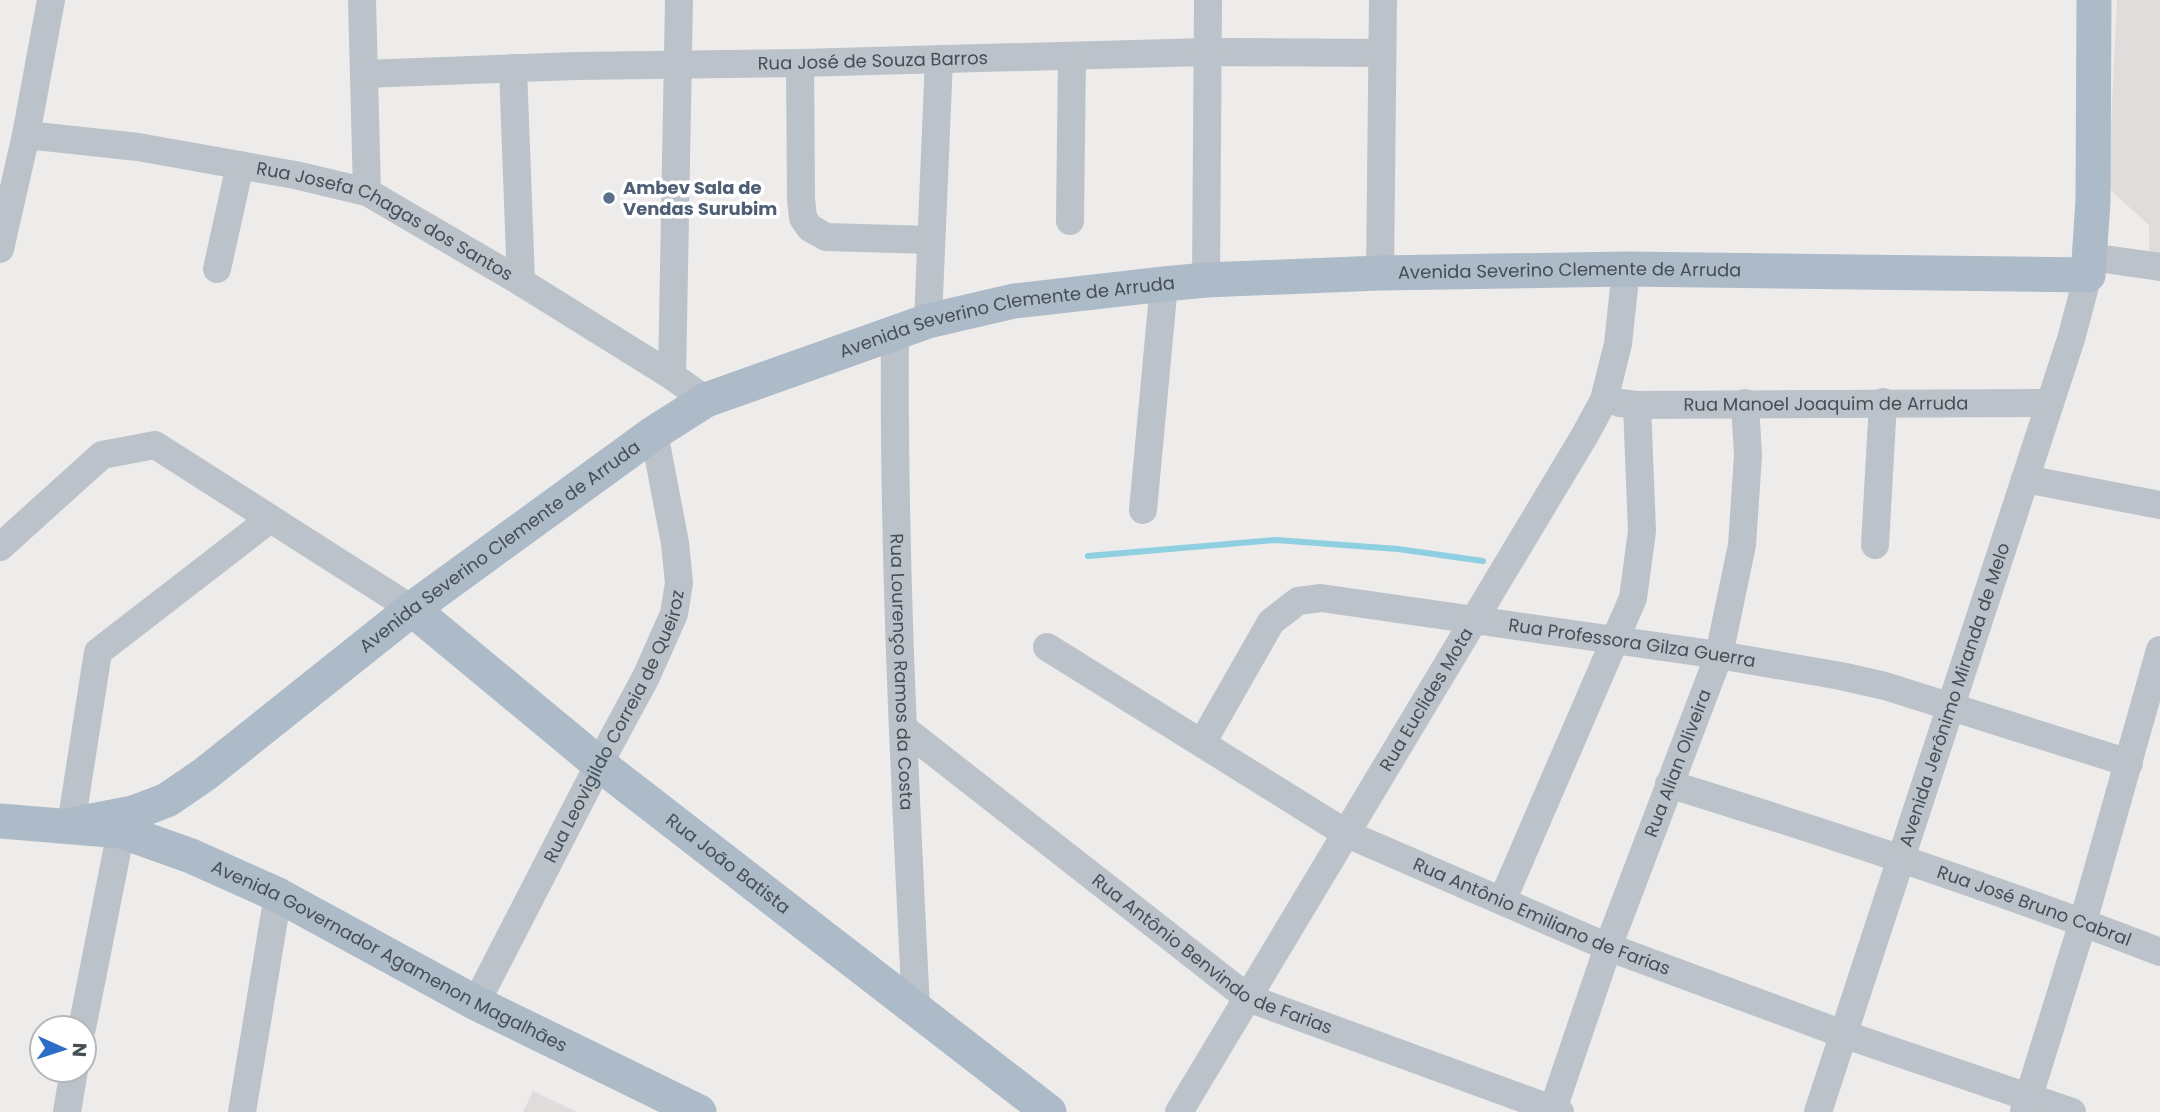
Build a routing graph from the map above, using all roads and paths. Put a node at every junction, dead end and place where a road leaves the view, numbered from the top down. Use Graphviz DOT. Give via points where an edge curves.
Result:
graph roads {
  1 [pos="51,0"];
  2 [pos="362,0"];
  3 [pos="679,0"];
  4 [pos="1208,0"];
  5 [pos="1383,0"];
  6 [pos="2094,0"];
  7 [pos="1206,52"];
  8 [pos="1382,53"];
  9 [pos="1072,55"];
  10 [pos="939,59"];
  11 [pos="800,63"];
  12 [pos="678,64"];
  13 [pos="513,68"];
  14 [pos="364,74"];
  15 [pos="26,135"];
  16 [pos="240,165"];
  17 [pos="367,192"];
  18 [pos="1070,221"];
  19 [pos="931,240"];
  20 [pos="0,249"];
  21 [pos="2089,266"];
  22 [pos="2160,267"];
  23 [pos="217,269"];
  24 [pos="1626,269"];
  25 [pos="1380,273"];
  26 [pos="1206,280"];
  27 [pos="521,282"];
  28 [pos="1164,285"];
  29 [pos="928,321"];
  30 [pos="895,332"];
  31 [pos="672,376"];
  32 [pos="706,400"];
  33 [pos="1604,400"];
  34 [pos="1883,402"];
  35 [pos="1745,403"];
  36 [pos="2050,403"];
  37 [pos="1637,405"];
  38 [pos="654,433"];
  39 [pos="2025,480"];
  40 [pos="2160,505"];
  41 [pos="1143,510"];
  42 [pos="270,519"];
  43 [pos="1875,545"];
  44 [pos="0,547"];
  45 [pos="412,609"];
  46 [pos="1475,620"];
  47 [pos="1615,642"];
  48 [pos="1047,647"];
  49 [pos="2160,649"];
  50 [pos="1719,655"];
  51 [pos="1951,707"];
  52 [pos="903,728"];
  53 [pos="1202,743"];
  54 [pos="2129,763"];
  55 [pos="599,764"];
  56 [pos="1669,783"];
  57 [pos="0,821"];
  58 [pos="71,825"];
  59 [pos="121,831"];
  60 [pos="1347,834"];
  61 [pos="1900,860"];
  62 [pos="278,895"];
  63 [pos="1502,901"];
  64 [pos="2083,922"];
  65 [pos="1608,947"];
  66 [pos="2160,952"];
  67 [pos="1248,998"];
  68 [pos="476,1003"];
  69 [pos="916,1009"];
  70 [pos="85,1014"];
  71 [pos="1843,1034"];
  72 [pos="72,1084"];
  73 [pos="2026,1104"];
  74 [pos="1555,1111"];
  75 [pos="67,1112"];
  76 [pos="242,1112"];
  77 [pos="699,1112"];
  78 [pos="1049,1112"];
  79 [pos="1179,1112"];
  80 [pos="1818,1112"];
  81 [pos="2072,1112"];
  1 -- 15 [label="street"];
  2 -- 14 [label="street"];
  3 -- 12 [label="street"];
  4 -- 7 [label="street"];
  5 -- 8 [label="street"];
  6 -- 21 [label="main road"];
  7 -- 8 [label="street, Rua José de Souza Barros"];
  7 -- 9 [label="street, Rua José de Souza Barros"];
  7 -- 26 [label="street"];
  8 -- 25 [label="street"];
  9 -- 10 [label="street, Rua José de Souza Barros"];
  9 -- 18 [label="street"];
  10 -- 11 [label="street, Rua José de Souza Barros"];
  10 -- 19 [label="street"];
  11 -- 12 [label="street, Rua José de Souza Barros"];
  11 -- 19 [label="street" via="801,199 803,218 810,228 826,237"];
  12 -- 13 [label="street, Rua José de Souza Barros"];
  12 -- 31 [label="street"];
  13 -- 14 [label="street, Rua José de Souza Barros"];
  13 -- 27 [label="street"];
  14 -- 17 [label="street"];
  15 -- 16 [label="street, Rua Josefa Chagas dos Santos" via="138,147"];
  15 -- 20 [label="street"];
  16 -- 17 [label="street, Rua Josefa Chagas dos Santos"];
  16 -- 23 [label="street"];
  17 -- 27 [label="street, Rua Josefa Chagas dos Santos"];
  19 -- 29 [label="street"];
  21 -- 22 [label="street"];
  21 -- 24 [label="main road, Avenida Severino Clemente de Arruda"];
  21 -- 36 [label="street, Avenida Jerônimo Miranda de Melo"];
  24 -- 25 [label="main road, Avenida Severino Clemente de Arruda"];
  24 -- 33 [label="street, Rua Euclides Mota" via="1618,344"];
  25 -- 26 [label="main road, Avenida Severino Clemente de Arruda"];
  26 -- 28 [label="main road, Avenida Severino Clemente de Arruda"];
  27 -- 31 [label="street, Rua Josefa Chagas dos Santos"];
  28 -- 29 [label="main road, Avenida Severino Clemente de Arruda" via="1014,301"];
  28 -- 41 [label="street"];
  29 -- 30 [label="main road, Avenida Severino Clemente de Arruda"];
  30 -- 32 [label="main road, Avenida Severino Clemente de Arruda"];
  30 -- 52 [label="street, Rua Lourenço Ramos da Costa"];
  31 -- 32 [label="street, Rua Josefa Chagas dos Santos"];
  32 -- 38 [label="main road, Avenida Severino Clemente de Arruda"];
  33 -- 37 [label="street, Rua Manoel Joaquim de Arruda"];
  33 -- 46 [label="street, Rua Euclides Mota"];
  34 -- 35 [label="street, Rua Manoel Joaquim de Arruda"];
  34 -- 36 [label="street, Rua Manoel Joaquim de Arruda"];
  34 -- 43 [label="street"];
  35 -- 37 [label="street, Rua Manoel Joaquim de Arruda"];
  35 -- 50 [label="street, Rua Alian Oliveira" via="1748,480 1742,545"];
  36 -- 39 [label="street, Avenida Jerônimo Miranda de Melo"];
  37 -- 47 [label="street" via="1642,531 1633,598"];
  38 -- 45 [label="main road, Avenida Severino Clemente de Arruda"];
  38 -- 55 [label="street, Rua Leovigildo Correia de Queiroz" via="675,543 679,583 674,614"];
  39 -- 40 [label="street"];
  39 -- 51 [label="street, Avenida Jerônimo Miranda de Melo"];
  42 -- 44 [label="street" via="155,445 102,455"];
  42 -- 45 [label="street"];
  42 -- 58 [label="street" via="99,652"];
  45 -- 55 [label="main road, Rua João Batista"];
  45 -- 58 [label="main road, Avenida Severino Clemente de Arruda" via="167,800 133,813"];
  46 -- 47 [label="street, Rua Professora Gilza Guerra"];
  46 -- 53 [label="street, Rua Professora Gilza Guerra" via="1321,598 1298,601 1271,622"];
  46 -- 60 [label="street, Rua Euclides Mota"];
  47 -- 50 [label="street, Rua Professora Gilza Guerra"];
  47 -- 63 [label="street"];
  48 -- 53 [label="street, Rua Antônio Emiliano de Farias"];
  49 -- 54 [label="street"];
  50 -- 51 [label="street, Rua Professora Gilza Guerra" via="1885,685"];
  50 -- 56 [label="street, Rua Alian Oliveira"];
  51 -- 54 [label="street, Rua Professora Gilza Guerra"];
  51 -- 61 [label="street, Avenida Jerônimo Miranda de Melo"];
  52 -- 67 [label="street, Rua Antônio Benvindo de Farias"];
  52 -- 69 [label="street, Rua Lourenço Ramos da Costa"];
  53 -- 60 [label="street, Rua Antônio Emiliano de Farias"];
  54 -- 64 [label="street"];
  55 -- 68 [label="street, Rua Leovigildo Correia de Queiroz"];
  55 -- 69 [label="main road, Rua João Batista"];
  56 -- 61 [label="street, Rua José Bruno Cabral"];
  56 -- 65 [label="street, Rua Alian Oliveira"];
  57 -- 58 [label="main road"];
  58 -- 59 [label="main road, Avenida Governador Agamenon Magalhães"];
  59 -- 62 [label="main road, Avenida Governador Agamenon Magalhães"];
  59 -- 70 [label="street"];
  60 -- 63 [label="street, Rua Antônio Emiliano de Farias"];
  60 -- 67 [label="street, Rua Euclides Mota"];
  61 -- 64 [label="street, Rua José Bruno Cabral"];
  61 -- 71 [label="street, Avenida Jerônimo Miranda de Melo"];
  62 -- 68 [label="main road, Avenida Governador Agamenon Magalhães"];
  62 -- 76 [label="street"];
  63 -- 65 [label="street, Rua Antônio Emiliano de Farias"];
  64 -- 66 [label="street, Rua José Bruno Cabral"];
  64 -- 73 [label="street"];
  65 -- 71 [label="street, Rua Antônio Emiliano de Farias"];
  65 -- 74 [label="street, Rua Alian Oliveira"];
  67 -- 74 [label="street, Rua Antônio Benvindo de Farias"];
  67 -- 79 [label="street, Rua Euclides Mota"];
  68 -- 77 [label="main road, Avenida Governador Agamenon Magalhães"];
  69 -- 78 [label="main road, Rua João Batista"];
  71 -- 73 [label="street, Rua Antônio Emiliano de Farias"];
  71 -- 80 [label="street, Avenida Jerônimo Miranda de Melo"];
  72 -- 75 [label="street"];
  73 -- 81 [label="street, Rua Antônio Emiliano de Farias"];
}
